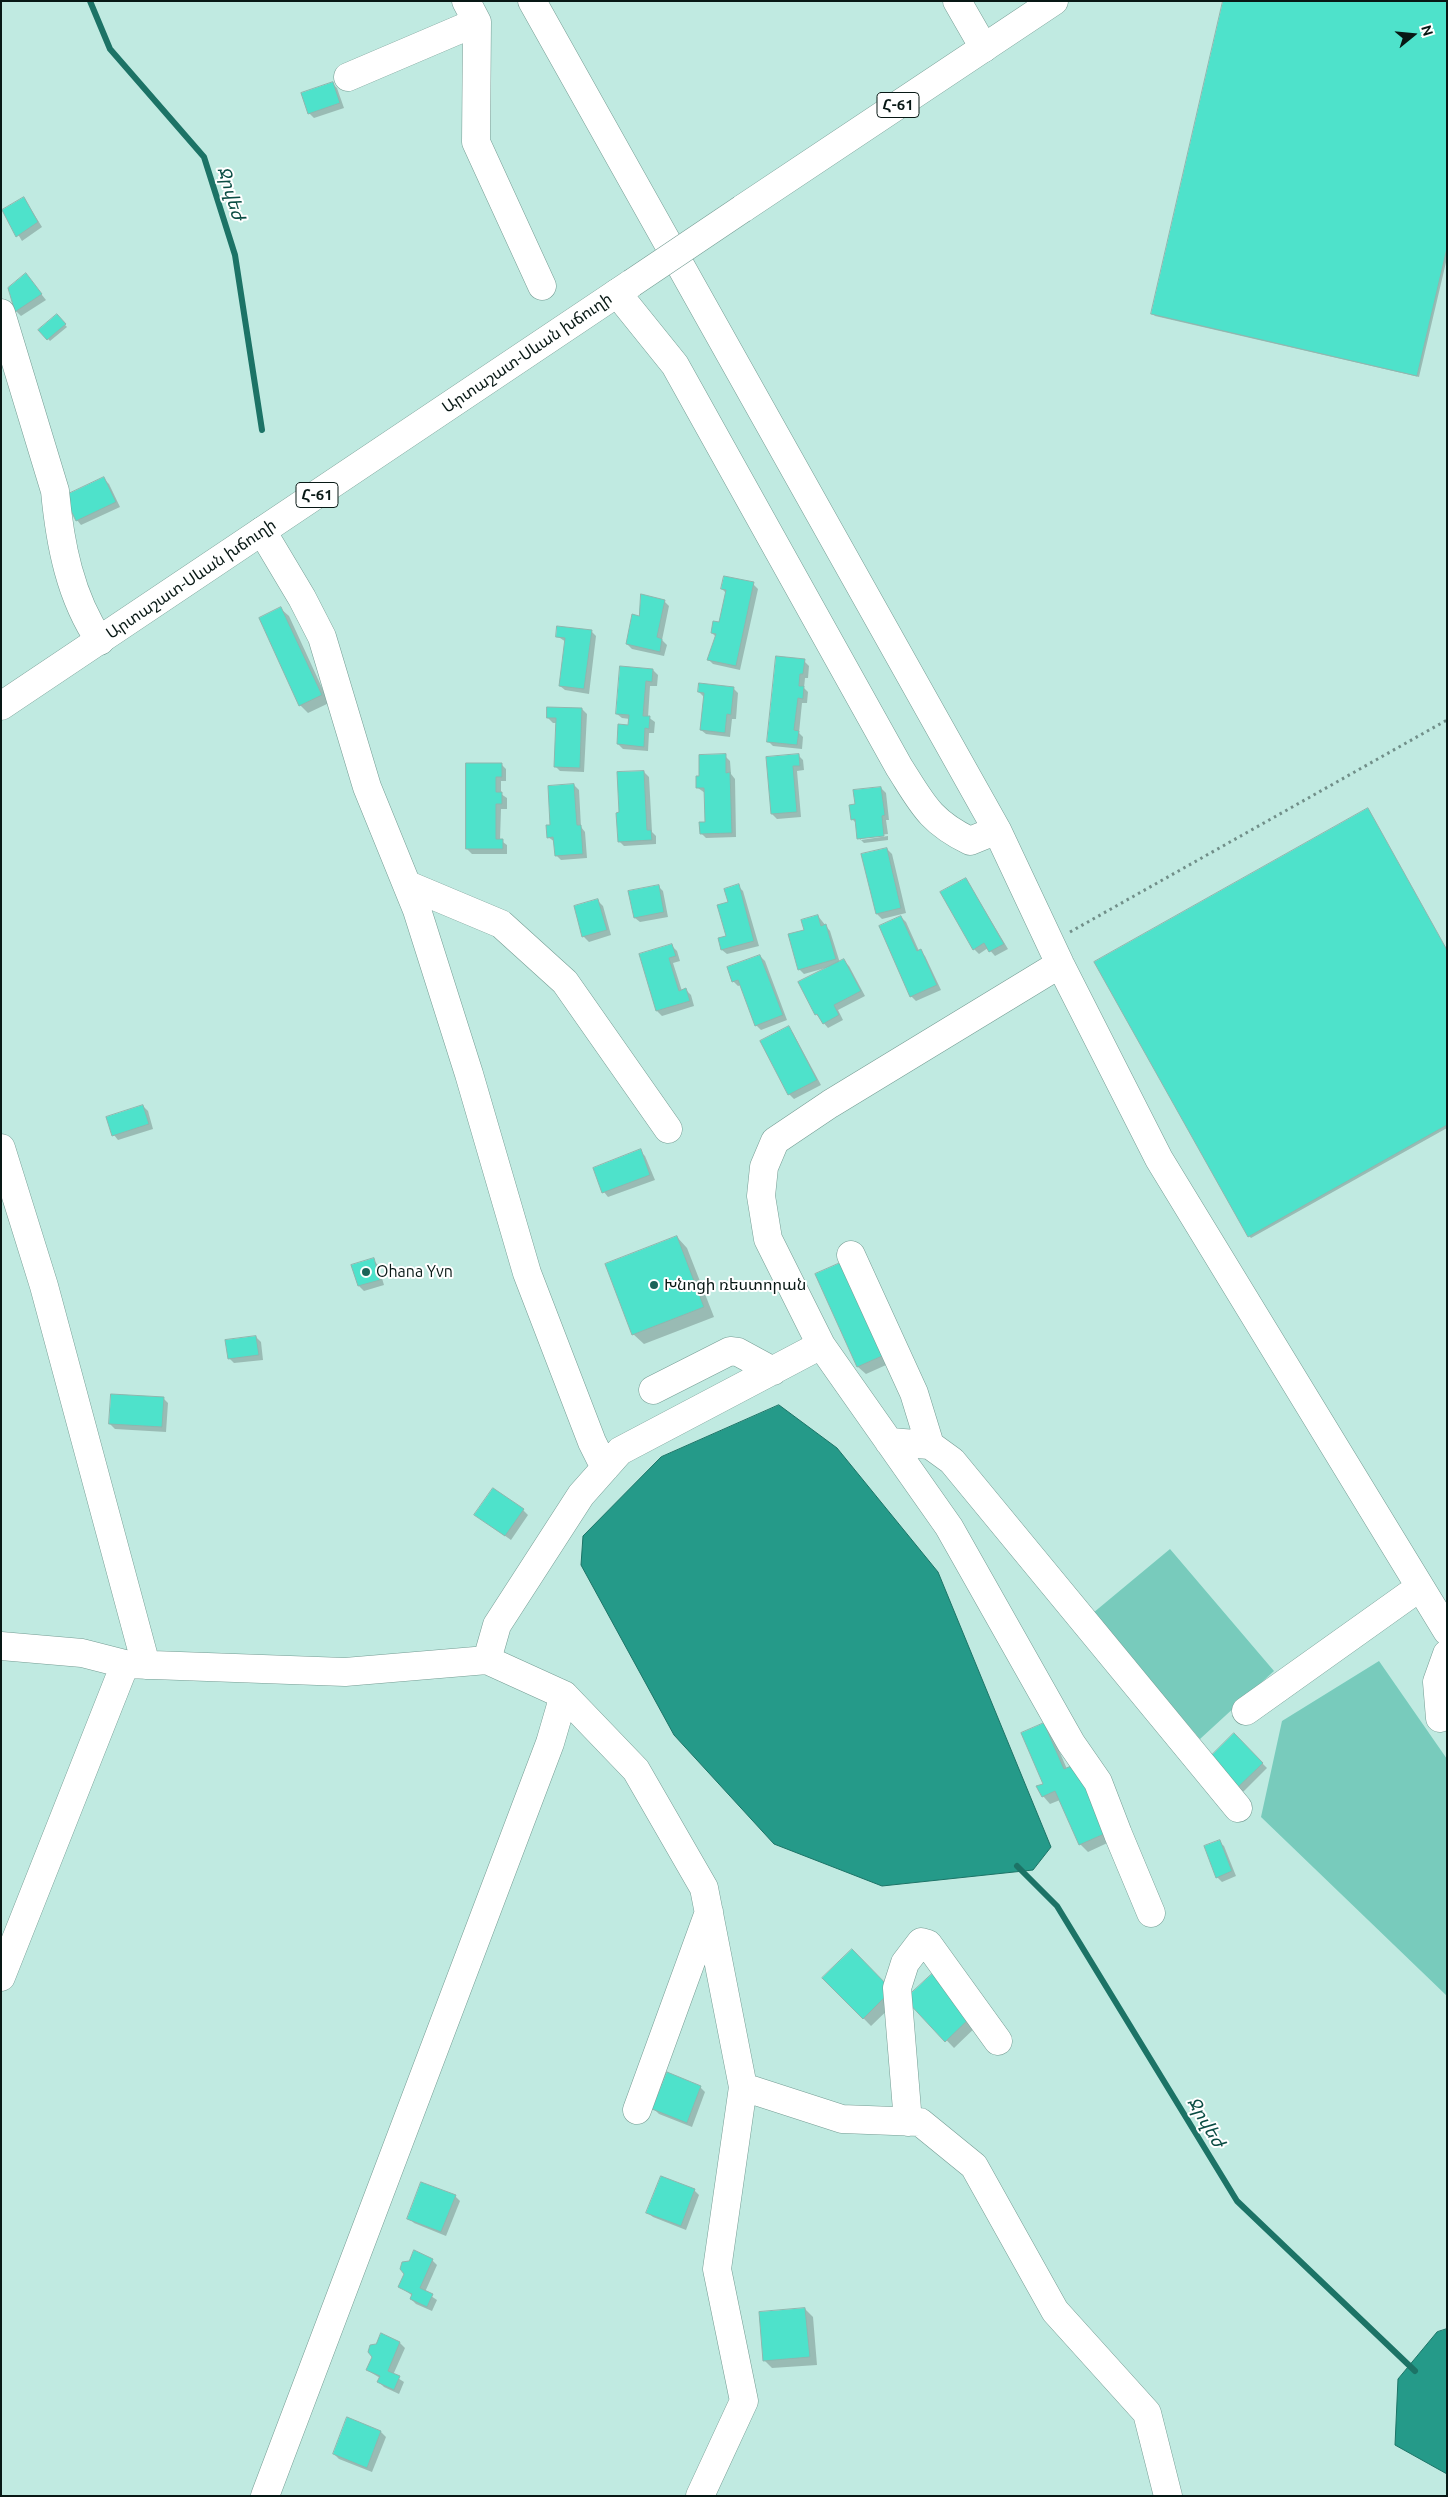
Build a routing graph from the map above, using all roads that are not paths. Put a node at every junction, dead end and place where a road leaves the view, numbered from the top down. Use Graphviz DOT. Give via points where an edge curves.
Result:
graph roads {
  1 [pos="532,1"];
  2 [pos="957,1"];
  3 [pos="1054,1"];
  4 [pos="472,11"];
  5 [pos="984,48"];
  6 [pos="348,77"];
  7 [pos="542,286"];
  8 [pos="624,288"];
  9 [pos="1,313"];
  10 [pos="262,531"];
  11 [pos="100,641"];
  12 [pos="1,706"];
  13 [pos="997,830"];
  14 [pos="408,885"];
  15 [pos="1055,954"];
  16 [pos="668,1128"];
  17 [pos="1,1148"];
  18 [pos="850,1255"];
  19 [pos="821,1345"];
  20 [pos="773,1371"];
  21 [pos="653,1390"];
  22 [pos="889,1442"];
  23 [pos="930,1446"];
  24 [pos="605,1468"];
  25 [pos="1420,1587"];
  26 [pos="1447,1631"];
  27 [pos="1,1646"];
  28 [pos="1447,1654"];
  29 [pos="487,1660"];
  30 [pos="136,1664"];
  31 [pos="564,1696"];
  32 [pos="1246,1710"];
  33 [pos="1440,1718"];
  34 [pos="1238,1808"];
  35 [pos="709,1912"];
  36 [pos="1151,1913"];
  37 [pos="1,1977"];
  38 [pos="998,2042"];
  39 [pos="743,2087"];
  40 [pos="637,2110"];
  41 [pos="908,2122"];
  42 [pos="265,2496"];
  43 [pos="700,2496"];
  44 [pos="1168,2496"];
  1 -- 13 [label="street"];
  2 -- 5 [label="street"];
  3 -- 5 [label="street, Արտաշատ-Սևան խճուղի / Հ-61"];
  4 -- 6 [label="street"];
  4 -- 7 [label="street" via="476,142"];
  5 -- 8 [label="street, Արտաշատ-Սևան խճուղի / Հ-61, bridge"];
  8 -- 10 [label="street, Արտաշատ-Սևան խճուղի / Հ-61"];
  8 -- 13 [label="street" via="675,365 898,767 932,817 970,841"];
  9 -- 11 [label="street" via="55,492 69,575 85,619"];
  10 -- 11 [label="street, Արտաշատ-Սևան խճուղի / Հ-61"];
  10 -- 14 [label="street" via="322,637 367,787"];
  11 -- 12 [label="street, Արտաշատ-Սևան խճուղի / Հ-61"];
  13 -- 15 [label="street"];
  14 -- 16 [label="street" via="501,924 565,982"];
  14 -- 24 [label="street" via="469,1074 527,1273"];
  15 -- 19 [label="street" via="775,1142 764,1168 761,1196 768,1239"];
  15 -- 25 [label="street" via="1159,1159"];
  17 -- 30 [label="street" via="44,1286"];
  18 -- 23 [label="street" via="914,1393"];
  19 -- 20 [label="street"];
  19 -- 22 [label="street"];
  20 -- 21 [label="street" via="730,1351"];
  20 -- 24 [label="street" via="620,1451"];
  22 -- 23 [label="street"];
  22 -- 36 [label="street" via="950,1527 1070,1743 1098,1782"];
  23 -- 34 [label="street" via="952,1461"];
  24 -- 29 [label="street" via="582,1495 497,1625"];
  25 -- 26 [label="street"];
  25 -- 32 [label="street"];
  27 -- 30 [label="street" via="82,1654"];
  28 -- 33 [label="street" via="1437,1682"];
  29 -- 30 [label="street" via="345,1672"];
  29 -- 31 [label="street"];
  30 -- 37 [label="street"];
  31 -- 35 [label="street" via="636,1770 704,1888"];
  31 -- 42 [label="street" via="550,1743"];
  35 -- 39 [label="street"];
  35 -- 40 [label="street"];
  38 -- 41 [label="street" via="928,1944 920,1942 905,1963 897,1988"];
  39 -- 41 [label="street" via="842,2119"];
  39 -- 43 [label="street" via="716,2269 744,2401"];
  41 -- 44 [label="street" via="920,2122 974,2166 1055,2311 1147,2413"];
}
